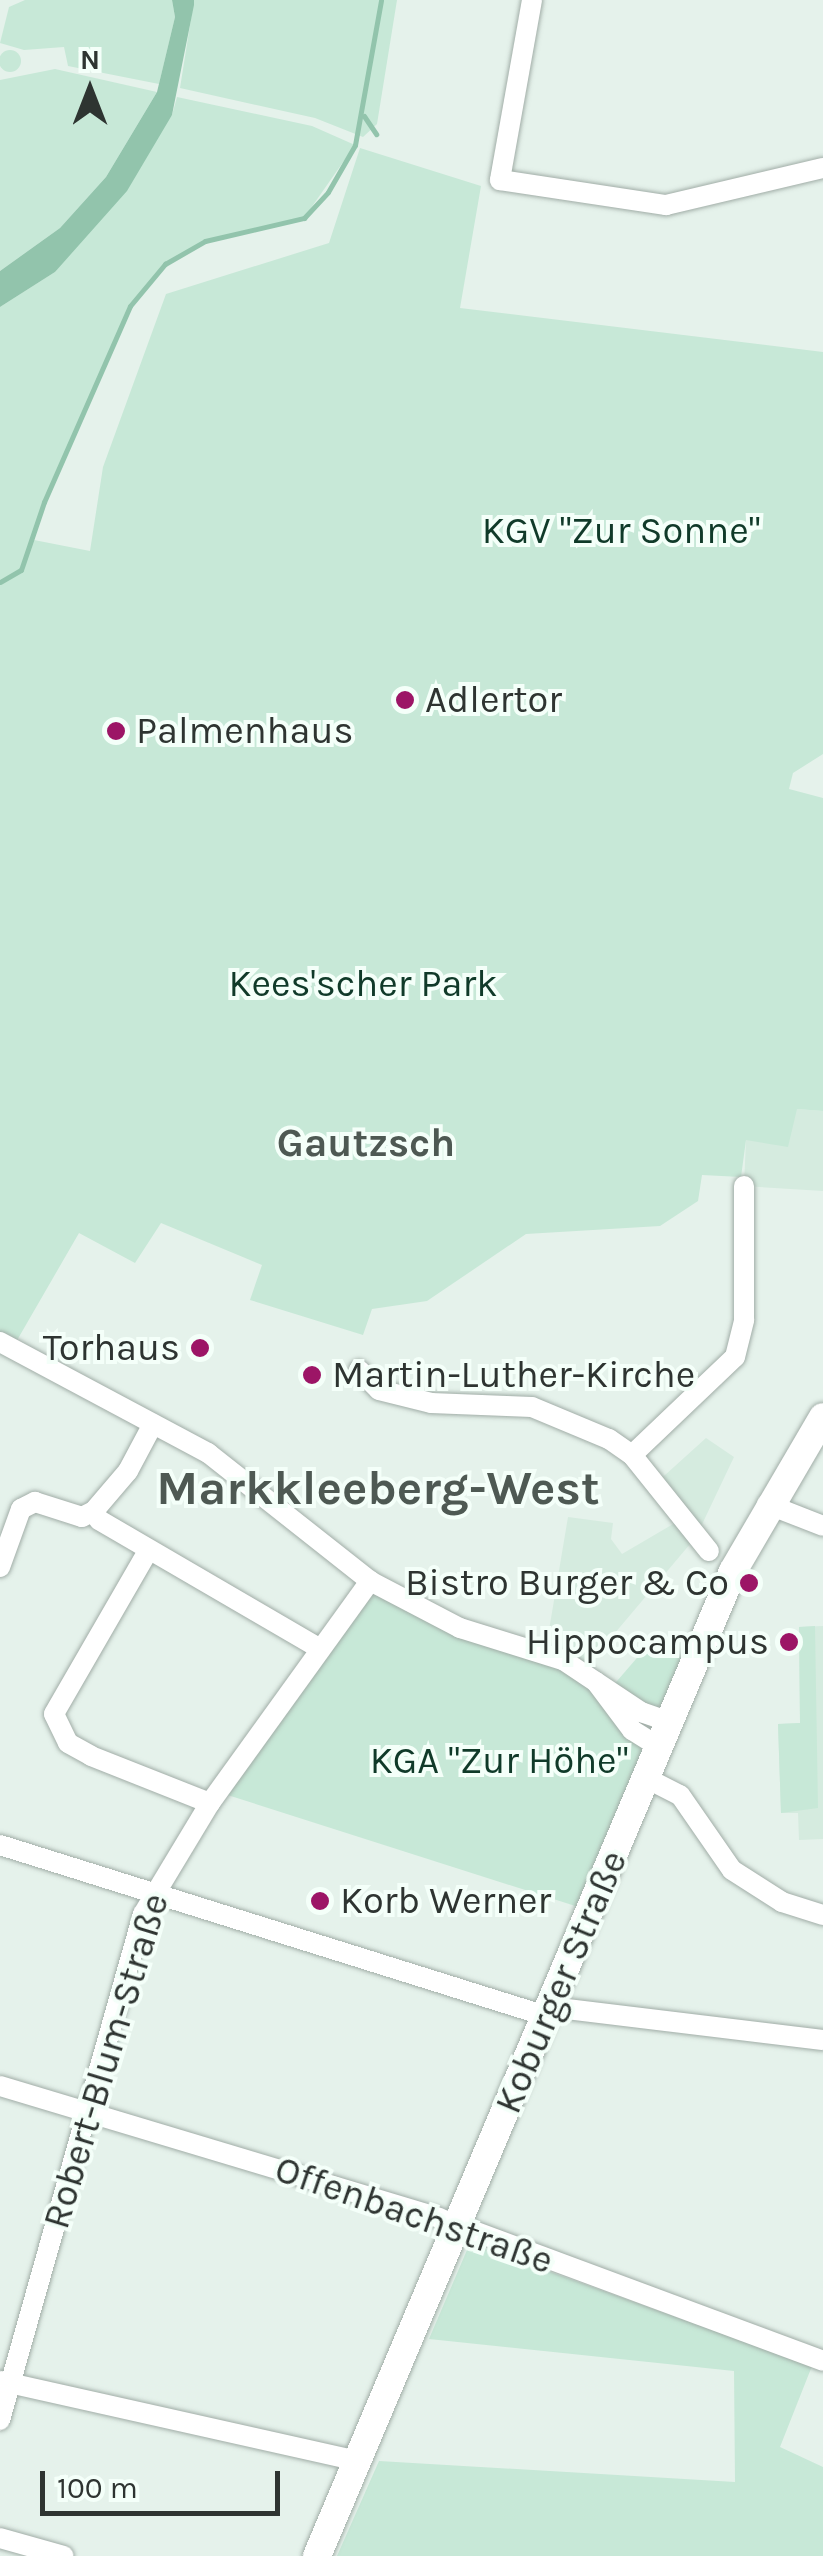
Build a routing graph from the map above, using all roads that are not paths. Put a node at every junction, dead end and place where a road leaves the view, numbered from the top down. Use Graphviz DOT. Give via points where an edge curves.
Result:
graph roads {
  1 [pos="532,0"];
  2 [pos="823,168"];
  3 [pos="744,1186"];
  4 [pos="0,1342"];
  5 [pos="359,1370"];
  6 [pos="823,1417"];
  7 [pos="153,1424"];
  8 [pos="632,1456"];
  9 [pos="766,1504"];
  10 [pos="94,1511"];
  11 [pos="823,1526"];
  12 [pos="709,1550"];
  13 [pos="148,1551"];
  14 [pos="0,1567"];
  15 [pos="370,1581"];
  16 [pos="319,1648"];
  17 [pos="664,1735"];
  18 [pos="646,1778"];
  19 [pos="210,1804"];
  20 [pos="0,1845"];
  21 [pos="154,1894"];
  22 [pos="823,1915"];
  23 [pos="548,2012"];
  24 [pos="823,2040"];
  25 [pos="0,2086"];
  26 [pos="86,2112"];
  27 [pos="459,2226"];
  28 [pos="823,2361"];
  29 [pos="5,2382"];
  30 [pos="0,2420"];
  31 [pos="358,2461"];
  32 [pos="0,2538"];
  33 [pos="0,2546"];
  34 [pos="6,2556"];
  35 [pos="64,2556"];
  36 [pos="317,2556"];
  1 -- 2 [label="street" via="500,180 656,205"];
  3 -- 8 [label="street" via="744,1320 735,1357"];
  4 -- 7 [label="street"];
  5 -- 8 [label="street" via="378,1390 430,1403 532,1407 568,1419"];
  6 -- 9 [label="main road, Koburger Straße"];
  7 -- 10 [label="street" via="128,1471 110,1484"];
  7 -- 15 [label="street" via="208,1452"];
  8 -- 12 [label="street"];
  9 -- 11 [label="street"];
  9 -- 17 [label="main road, Koburger Straße"];
  10 -- 13 [label="street"];
  10 -- 14 [label="street" via="82,1517 34,1502 21,1509"];
  13 -- 16 [label="street"];
  13 -- 19 [label="street" via="54,1714 68,1743"];
  15 -- 16 [label="street, Robert-Blum-Straße"];
  15 -- 17 [label="street" via="460,1628 563,1660"];
  16 -- 19 [label="street, Robert-Blum-Straße"];
  17 -- 18 [label="main road, Koburger Straße"];
  18 -- 22 [label="street" via="680,1796 732,1870 782,1902"];
  18 -- 23 [label="main road, Koburger Straße"];
  19 -- 21 [label="street, Robert-Blum-Straße"];
  20 -- 21 [label="street"];
  21 -- 23 [label="street"];
  21 -- 26 [label="street, Robert-Blum-Straße"];
  23 -- 24 [label="street"];
  23 -- 27 [label="main road, Koburger Straße"];
  25 -- 26 [label="street, Offenbachstraße"];
  26 -- 27 [label="street, Offenbachstraße"];
  26 -- 29 [label="street, Robert-Blum-Straße"];
  27 -- 28 [label="street, Offenbachstraße"];
  27 -- 31 [label="main road, Koburger Straße"];
  29 -- 30 [label="street, Robert-Blum-Straße"];
  29 -- 31 [label="street"];
  31 -- 36 [label="main road, Koburger Straße"];
  32 -- 35 [label="street"];
  33 -- 34 [label="street"];
}
